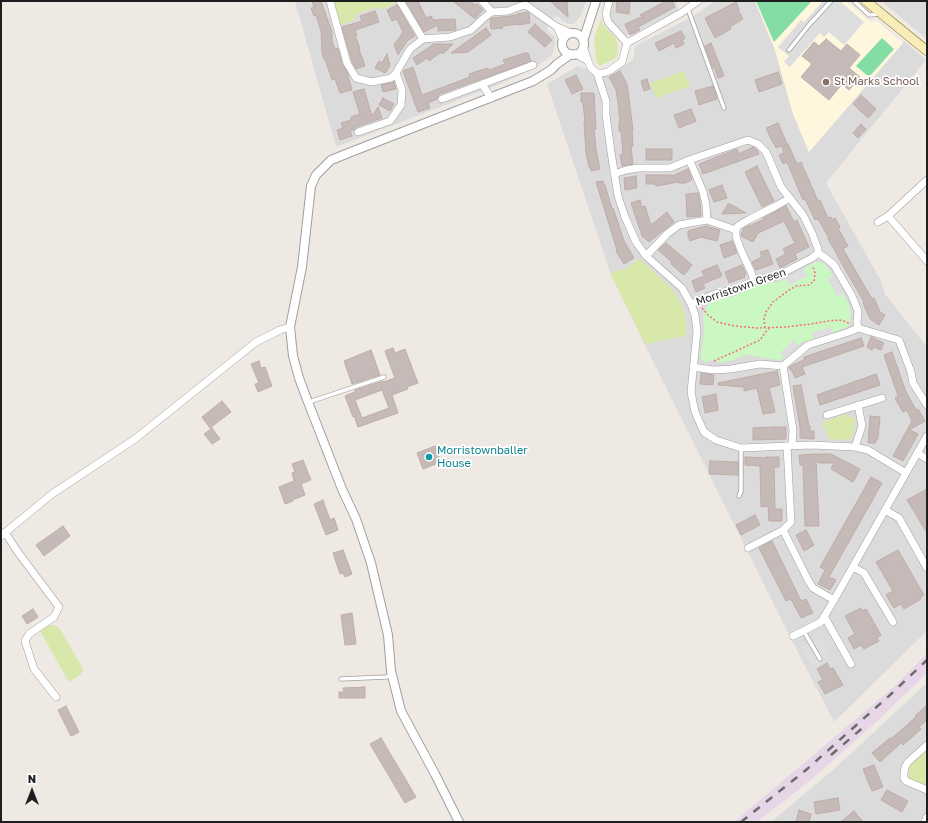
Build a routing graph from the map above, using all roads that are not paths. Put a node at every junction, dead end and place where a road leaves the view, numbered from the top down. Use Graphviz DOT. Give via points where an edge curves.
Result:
graph roads {
  1 [pos="330,1"];
  2 [pos="400,1"];
  3 [pos="482,1"];
  4 [pos="596,1"];
  5 [pos="610,1"];
  6 [pos="698,1"];
  7 [pos="831,1"];
  8 [pos="854,1"];
  9 [pos="866,1"];
  10 [pos="526,3"];
  11 [pos="688,8"];
  12 [pos="492,12"];
  13 [pos="882,14"];
  14 [pos="557,27"];
  15 [pos="587,27"];
  16 [pos="573,33"];
  17 [pos="423,39"];
  18 [pos="627,43"];
  19 [pos="563,44"];
  20 [pos="583,44"];
  21 [pos="789,50"];
  22 [pos="927,51"];
  23 [pos="574,54"];
  24 [pos="588,61"];
  25 [pos="557,64"];
  26 [pos="533,65"];
  27 [pos="396,73"];
  28 [pos="597,73"];
  29 [pos="482,84"];
  30 [pos="491,98"];
  31 [pos="442,99"];
  32 [pos="724,108"];
  33 [pos="358,132"];
  34 [pos="689,160"];
  35 [pos="614,174"];
  36 [pos="927,180"];
  37 [pos="790,198"];
  38 [pos="888,216"];
  39 [pos="707,220"];
  40 [pos="878,222"];
  41 [pos="736,230"];
  42 [pos="818,253"];
  43 [pos="646,256"];
  44 [pos="927,261"];
  45 [pos="754,281"];
  46 [pos="694,303"];
  47 [pos="290,327"];
  48 [pos="857,329"];
  49 [pos="784,366"];
  50 [pos="693,367"];
  51 [pos="384,377"];
  52 [pos="882,398"];
  53 [pos="308,402"];
  54 [pos="927,405"];
  55 [pos="858,406"];
  56 [pos="827,416"];
  57 [pos="927,436"];
  58 [pos="790,446"];
  59 [pos="855,447"];
  60 [pos="741,448"];
  61 [pos="917,453"];
  62 [pos="927,459"];
  63 [pos="906,472"];
  64 [pos="739,496"];
  65 [pos="884,510"];
  66 [pos="783,530"];
  67 [pos="3,534"];
  68 [pos="748,548"];
  69 [pos="853,567"];
  70 [pos="927,568"];
  71 [pos="834,600"];
  72 [pos="824,616"];
  73 [pos="893,622"];
  74 [pos="803,630"];
  75 [pos="793,636"];
  76 [pos="820,659"];
  77 [pos="851,664"];
  78 [pos="392,675"];
  79 [pos="341,679"];
  80 [pos="56,697"];
  81 [pos="927,745"];
  82 [pos="927,790"];
  83 [pos="927,817"];
  84 [pos="459,822"];
  85 [pos="926,822"];
  1 -- 27 [label="street" via="347,64 356,78 372,82 390,78"];
  2 -- 17 [label="street"];
  3 -- 12 [label="street"];
  4 -- 15 [label="street"];
  5 -- 18 [label="street" via="606,14 608,22"];
  6 -- 11 [label="street"];
  7 -- 21 [label="lane"];
  8 -- 13 [label="lane" via="869,15"];
  9 -- 13 [label="main road"];
  10 -- 12 [label="street" via="508,11"];
  10 -- 14 [label="street"];
  11 -- 18 [label="street"];
  11 -- 32 [label="lane"];
  12 -- 17 [label="street" via="471,30 450,37"];
  13 -- 22 [label="main road"];
  14 -- 16 [label="street"];
  14 -- 19 [label="street"];
  15 -- 16 [label="street"];
  15 -- 20 [label="street"];
  16 -- 19 [label="street" via="566,36"];
  16 -- 20 [label="street" via="580,36"];
  17 -- 27 [label="street" via="410,49"];
  18 -- 28 [label="street" via="622,62 609,71"];
  19 -- 23 [label="street" via="566,52"];
  19 -- 25 [label="street"];
  20 -- 23 [label="street" via="581,51"];
  20 -- 24 [label="street"];
  23 -- 24 [label="street"];
  23 -- 25 [label="street"];
  24 -- 28 [label="street"];
  25 -- 30 [label="street" via="533,81"];
  26 -- 29 [label="street"];
  27 -- 33 [label="street" via="402,90 401,105 390,121"];
  28 -- 35 [label="street" via="606,101"];
  29 -- 30 [label="street"];
  29 -- 31 [label="street"];
  30 -- 47 [label="street" via="331,160 316,175 311,186 302,267"];
  34 -- 35 [label="street" via="670,168 639,168"];
  34 -- 37 [label="street" via="748,140 758,144 766,152 781,187"];
  34 -- 39 [label="street" via="703,192"];
  35 -- 43 [label="street" via="625,217 636,242"];
  36 -- 38 [label="street"];
  37 -- 41 [label="street" via="750,218"];
  37 -- 42 [label="street" via="803,215"];
  38 -- 40 [label="street"];
  38 -- 44 [label="street"];
  39 -- 41 [label="street"];
  39 -- 43 [label="street" via="679,225"];
  41 -- 45 [label="street" via="740,248"];
  42 -- 45 [label="street, Morristown Green" via="777,276"];
  42 -- 48 [label="street" via="834,265 852,296 858,311"];
  43 -- 46 [label="street" via="682,288"];
  45 -- 46 [label="street, Morristown Green"];
  46 -- 50 [label="street, Morristown Green" via="697,331"];
  47 -- 53 [label="street" via="293,356"];
  47 -- 67 [label="street" via="256,342 135,439 52,494"];
  48 -- 49 [label="street" via="808,346"];
  48 -- 54 [label="street" via="899,340 913,383"];
  49 -- 50 [label="street" via="760,364 713,370"];
  49 -- 58 [label="street" via="793,430"];
  50 -- 60 [label="street, Morristown Green" via="691,392 695,412 704,432 716,440"];
  51 -- 53 [label="lane"];
  52 -- 55 [label="street"];
  53 -- 78 [label="street" via="356,519 371,563 388,636"];
  55 -- 56 [label="street"];
  55 -- 59 [label="street" via="862,426"];
  57 -- 61 [label="street"];
  58 -- 59 [label="street"];
  58 -- 60 [label="street"];
  58 -- 66 [label="street" via="790,522"];
  59 -- 63 [label="street" via="868,450"];
  60 -- 64 [label="lane"];
  61 -- 62 [label="street"];
  61 -- 63 [label="street"];
  63 -- 65 [label="street"];
  65 -- 69 [label="street"];
  65 -- 70 [label="street" via="899,518"];
  66 -- 68 [label="street"];
  66 -- 71 [label="street" via="813,588"];
  67 -- 80 [label="street" via="59,607 54,617 29,634 25,641 34,669"];
  69 -- 71 [label="street"];
  69 -- 73 [label="street" via="864,573"];
  71 -- 72 [label="street"];
  72 -- 74 [label="street" via="821,622"];
  72 -- 77 [label="street"];
  74 -- 75 [label="street"];
  74 -- 76 [label="lane"];
  78 -- 79 [label="lane"];
  78 -- 84 [label="street" via="401,711"];
  81 -- 82 [label="street" via="908,762 904,778"];
  83 -- 85 [label="street"];
}
